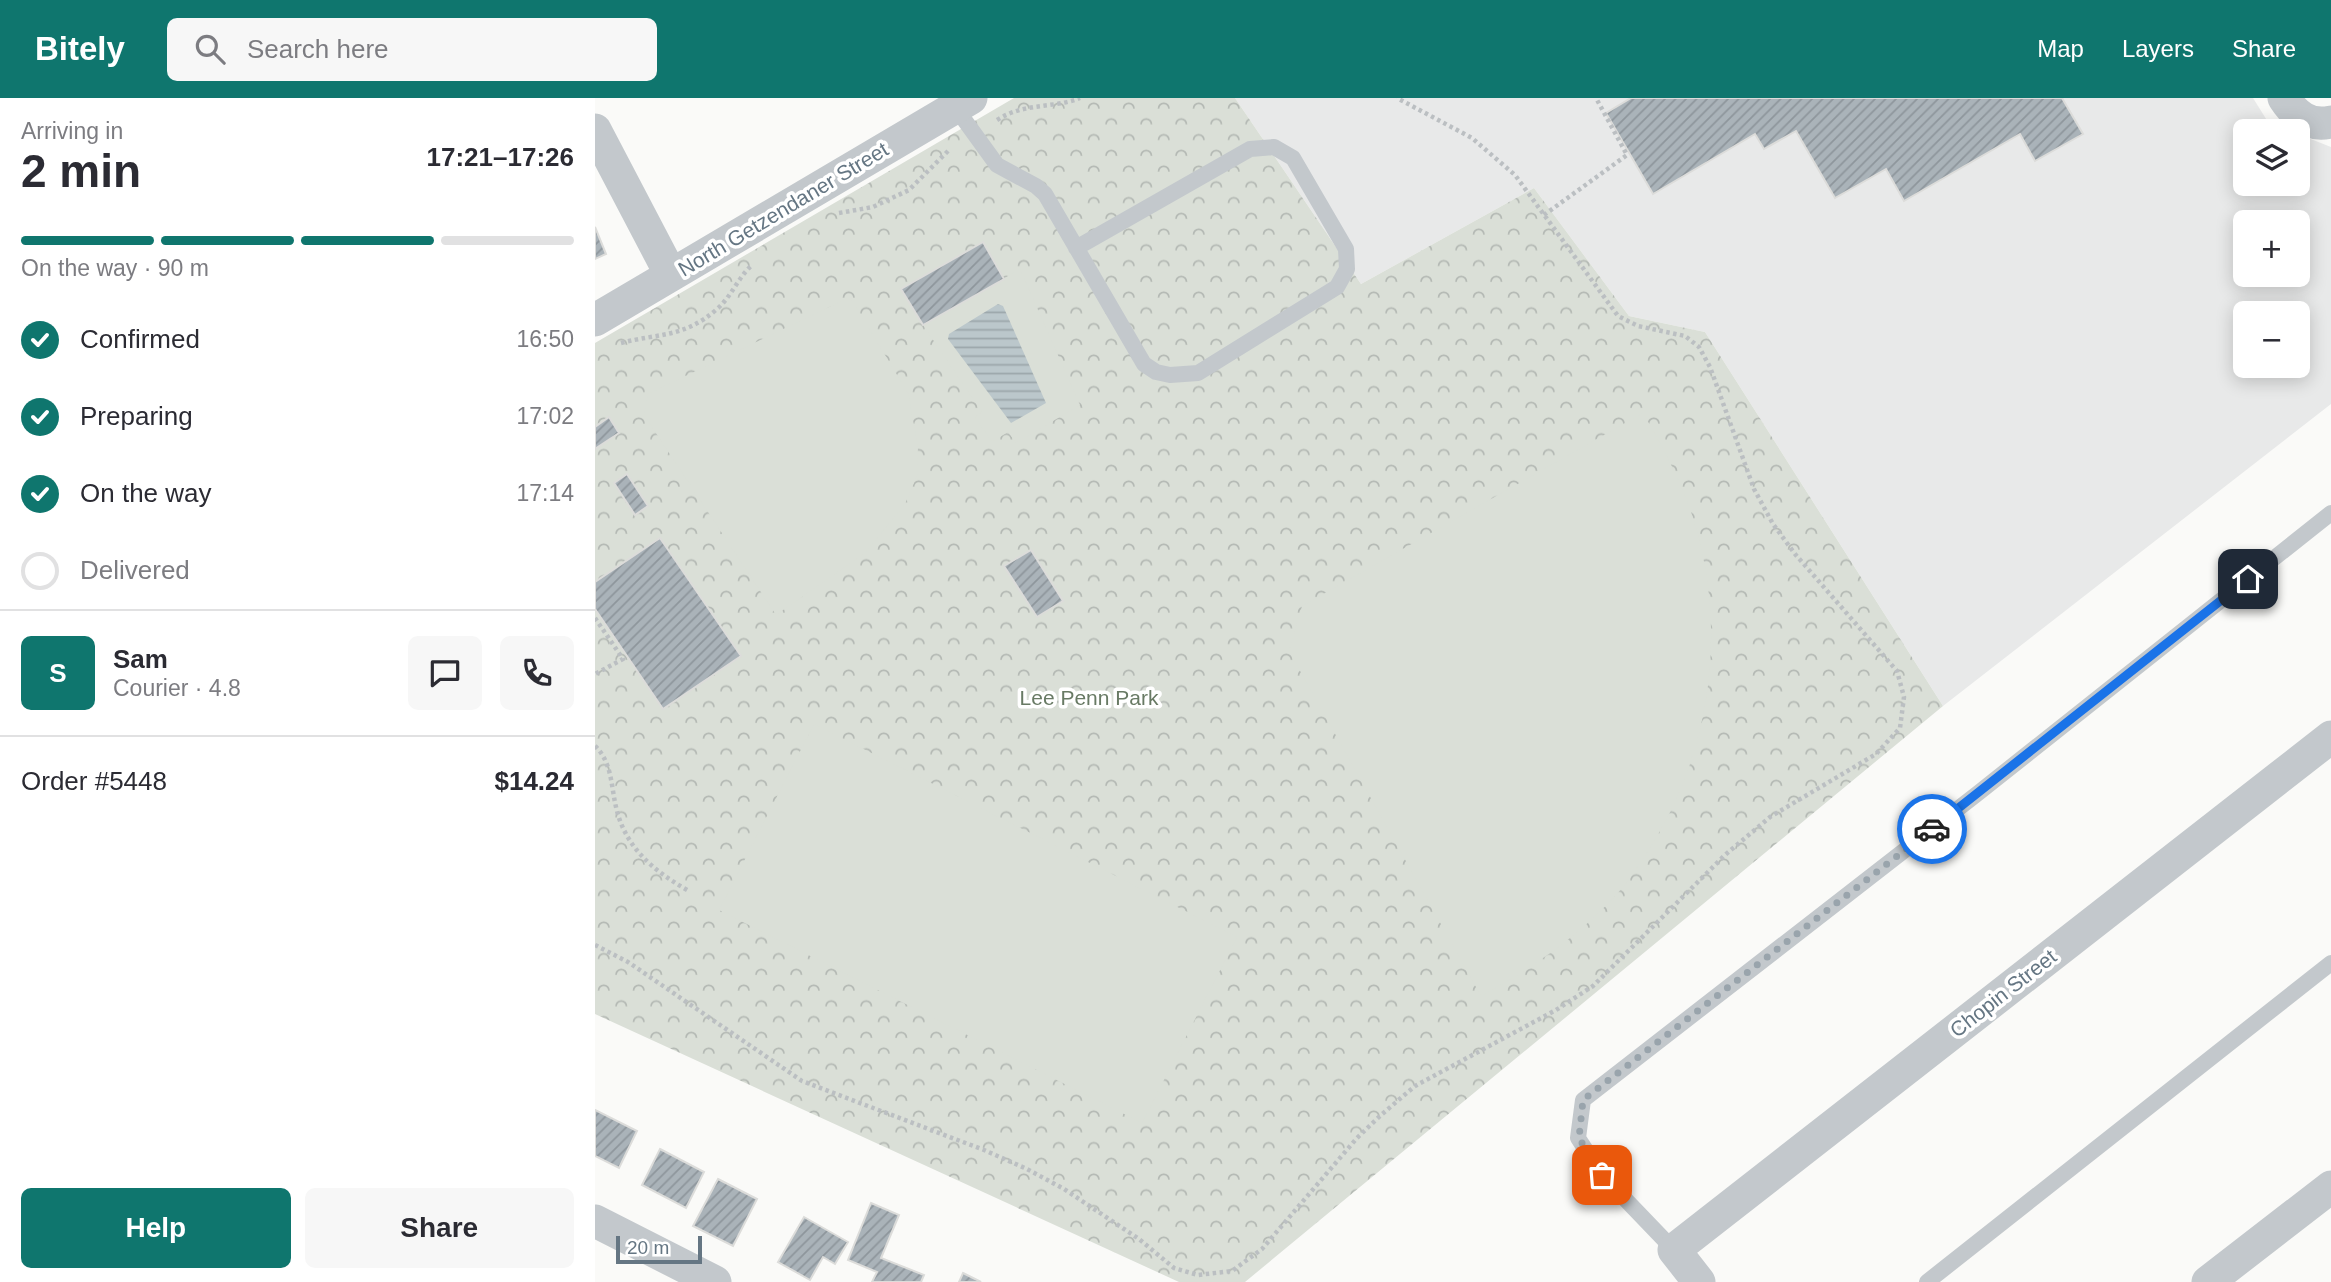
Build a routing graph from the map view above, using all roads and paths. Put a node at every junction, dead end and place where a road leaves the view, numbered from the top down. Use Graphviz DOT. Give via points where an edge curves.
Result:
graph roads {
  1 [pos="1080,98"];
  2 [pos="1397,98"];
  3 [pos="1597,98"];
  4 [pos="2284,98"];
  5 [pos="959,101"];
  6 [pos="997,120"];
  7 [pos="2331,122"];
  8 [pos="595,130"];
  9 [pos="952,147"];
  10 [pos="836,214"];
  11 [pos="1544,215"];
  12 [pos="1076,248"];
  13 [pos="758,259"];
  14 [pos="671,275"];
  15 [pos="604,332"];
  16 [pos="2331,513"];
  17 [pos="595,618"];
  18 [pos="595,674"];
  19 [pos="2331,737"];
  20 [pos="595,746"];
  21 [pos="689,891"];
  22 [pos="595,945"];
  23 [pos="2331,962"];
  24 [pos="2331,1187"];
  25 [pos="595,1221"];
  26 [pos="1674,1250"];
  27 [pos="715,1282"];
  28 [pos="1699,1282"];
  29 [pos="1927,1282"];
  30 [pos="2208,1282"];
  1 -- 6 [label="path" via="1031,106"];
  2 -- 11 [label="path" via="1489,151 1515,175"];
  3 -- 11 [label="path" via="1627,155"];
  4 -- 7 [label="street" via="2305,120"];
  5 -- 12 [label="lane" via="997,165 1045,194"];
  5 -- 14 [label="street, North Getzendaner Street"];
  8 -- 14 [label="street"];
  9 -- 10 [label="path" via="909,190 873,207"];
  11 -- 22 [label="path" via="1618,316 1637,326 1685,336 1699,347 1754,489 1773,524 1897,671 1904,697 1900,728 1876,754 1770,817 1725,855 1593,986 1415,1086 1357,1138 1262,1249 1232,1271 1198,1275 1174,1268 1128,1232 1027,1169 802,1081 628,962"];
  12 -- 12 [label="lane" via="1144,364 1170,375 1198,373 1337,287 1347,269 1346,248 1293,158 1274,147 1250,149"];
  13 -- 15 [label="path" via="718,309 678,332"];
  14 -- 15 [label="street, North Getzendaner Street"];
  16 -- 26 [label="lane" via="1583,1100 1579,1138 1602,1175"];
  17 -- 18 [label="path" via="623,659"];
  19 -- 26 [label="street, Chopin Street"];
  20 -- 21 [label="path" via="610,769 616,811 637,852"];
  23 -- 29 [label="lane"];
  24 -- 30 [label="street"];
  25 -- 27 [label="street"];
  26 -- 28 [label="street"];
}
